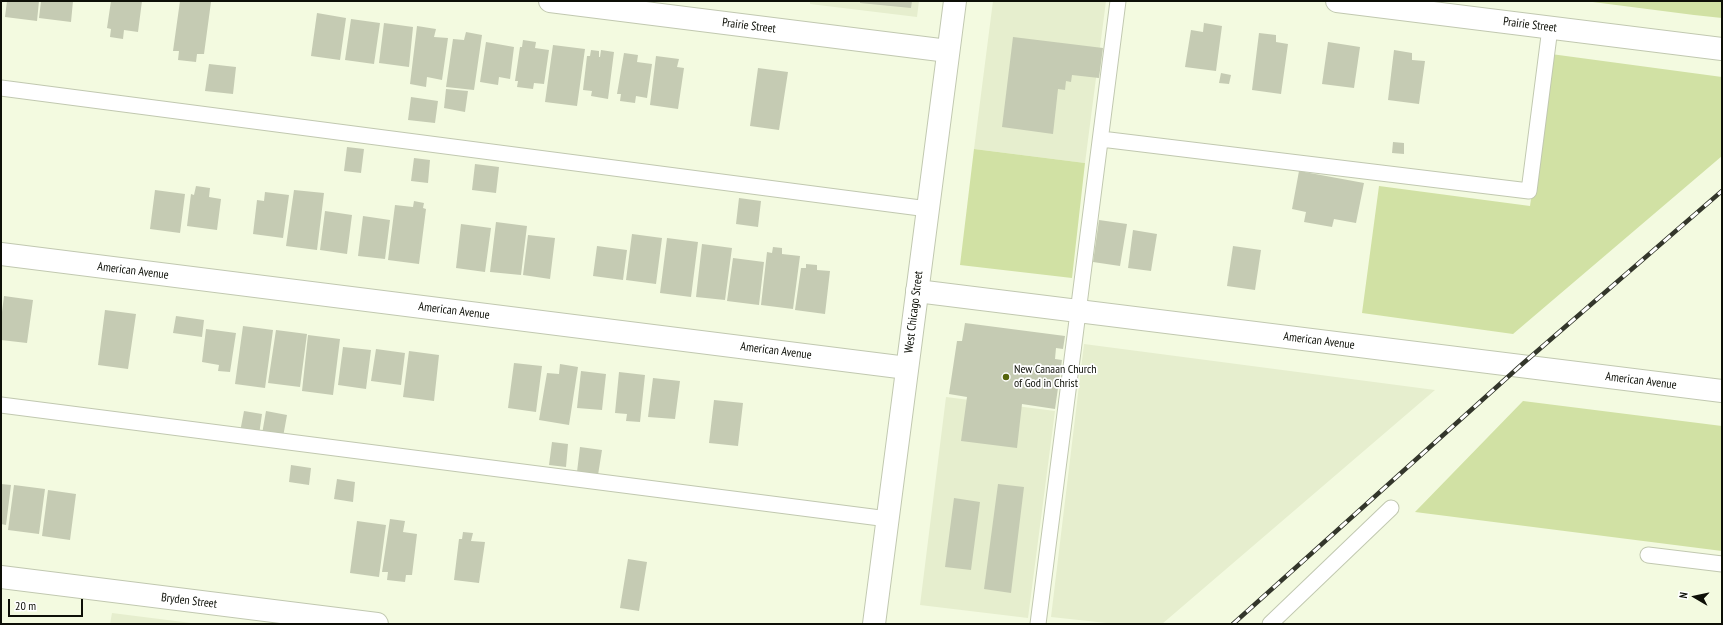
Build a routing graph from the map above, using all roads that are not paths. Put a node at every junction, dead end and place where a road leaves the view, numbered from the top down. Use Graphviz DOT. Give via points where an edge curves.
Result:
graph roads {
  1 [pos="550,1"];
  2 [pos="955,1"];
  3 [pos="1118,1"];
  4 [pos="1337,1"];
  5 [pos="1550,28"];
  6 [pos="1722,49"];
  7 [pos="948,50"];
  8 [pos="1,88"];
  9 [pos="1100,139"];
  10 [pos="928,209"];
  11 [pos="1,254"];
  12 [pos="917,291"];
  13 [pos="1078,311"];
  14 [pos="907,368"];
  15 [pos="1722,391"];
  16 [pos="1,406"];
  17 [pos="1391,508"];
  18 [pos="888,519"];
  19 [pos="1648,555"];
  20 [pos="1722,564"];
  21 [pos="1,577"];
  22 [pos="377,624"];
  23 [pos="874,624"];
  24 [pos="1038,624"];
  25 [pos="1270,624"];
  1 -- 7 [label="street, Prairie Street"];
  2 -- 7 [label="street, West Chicago Street"];
  3 -- 9 [label="lane"];
  4 -- 5 [label="street, Prairie Street"];
  5 -- 6 [label="street, Prairie Street"];
  5 -- 9 [label="lane" via="1529,192"];
  7 -- 10 [label="street, West Chicago Street"];
  8 -- 10 [label="lane"];
  9 -- 13 [label="lane"];
  10 -- 12 [label="street, West Chicago Street"];
  11 -- 14 [label="street, American Avenue"];
  12 -- 13 [label="street, American Avenue"];
  12 -- 14 [label="street, West Chicago Street"];
  13 -- 15 [label="street, American Avenue"];
  13 -- 24 [label="lane"];
  14 -- 18 [label="street, West Chicago Street"];
  16 -- 18 [label="lane"];
  17 -- 25 [label="lane"];
  18 -- 23 [label="street, West Chicago Street"];
  19 -- 20 [label="lane"];
  21 -- 22 [label="street, Bryden Street"];
}
